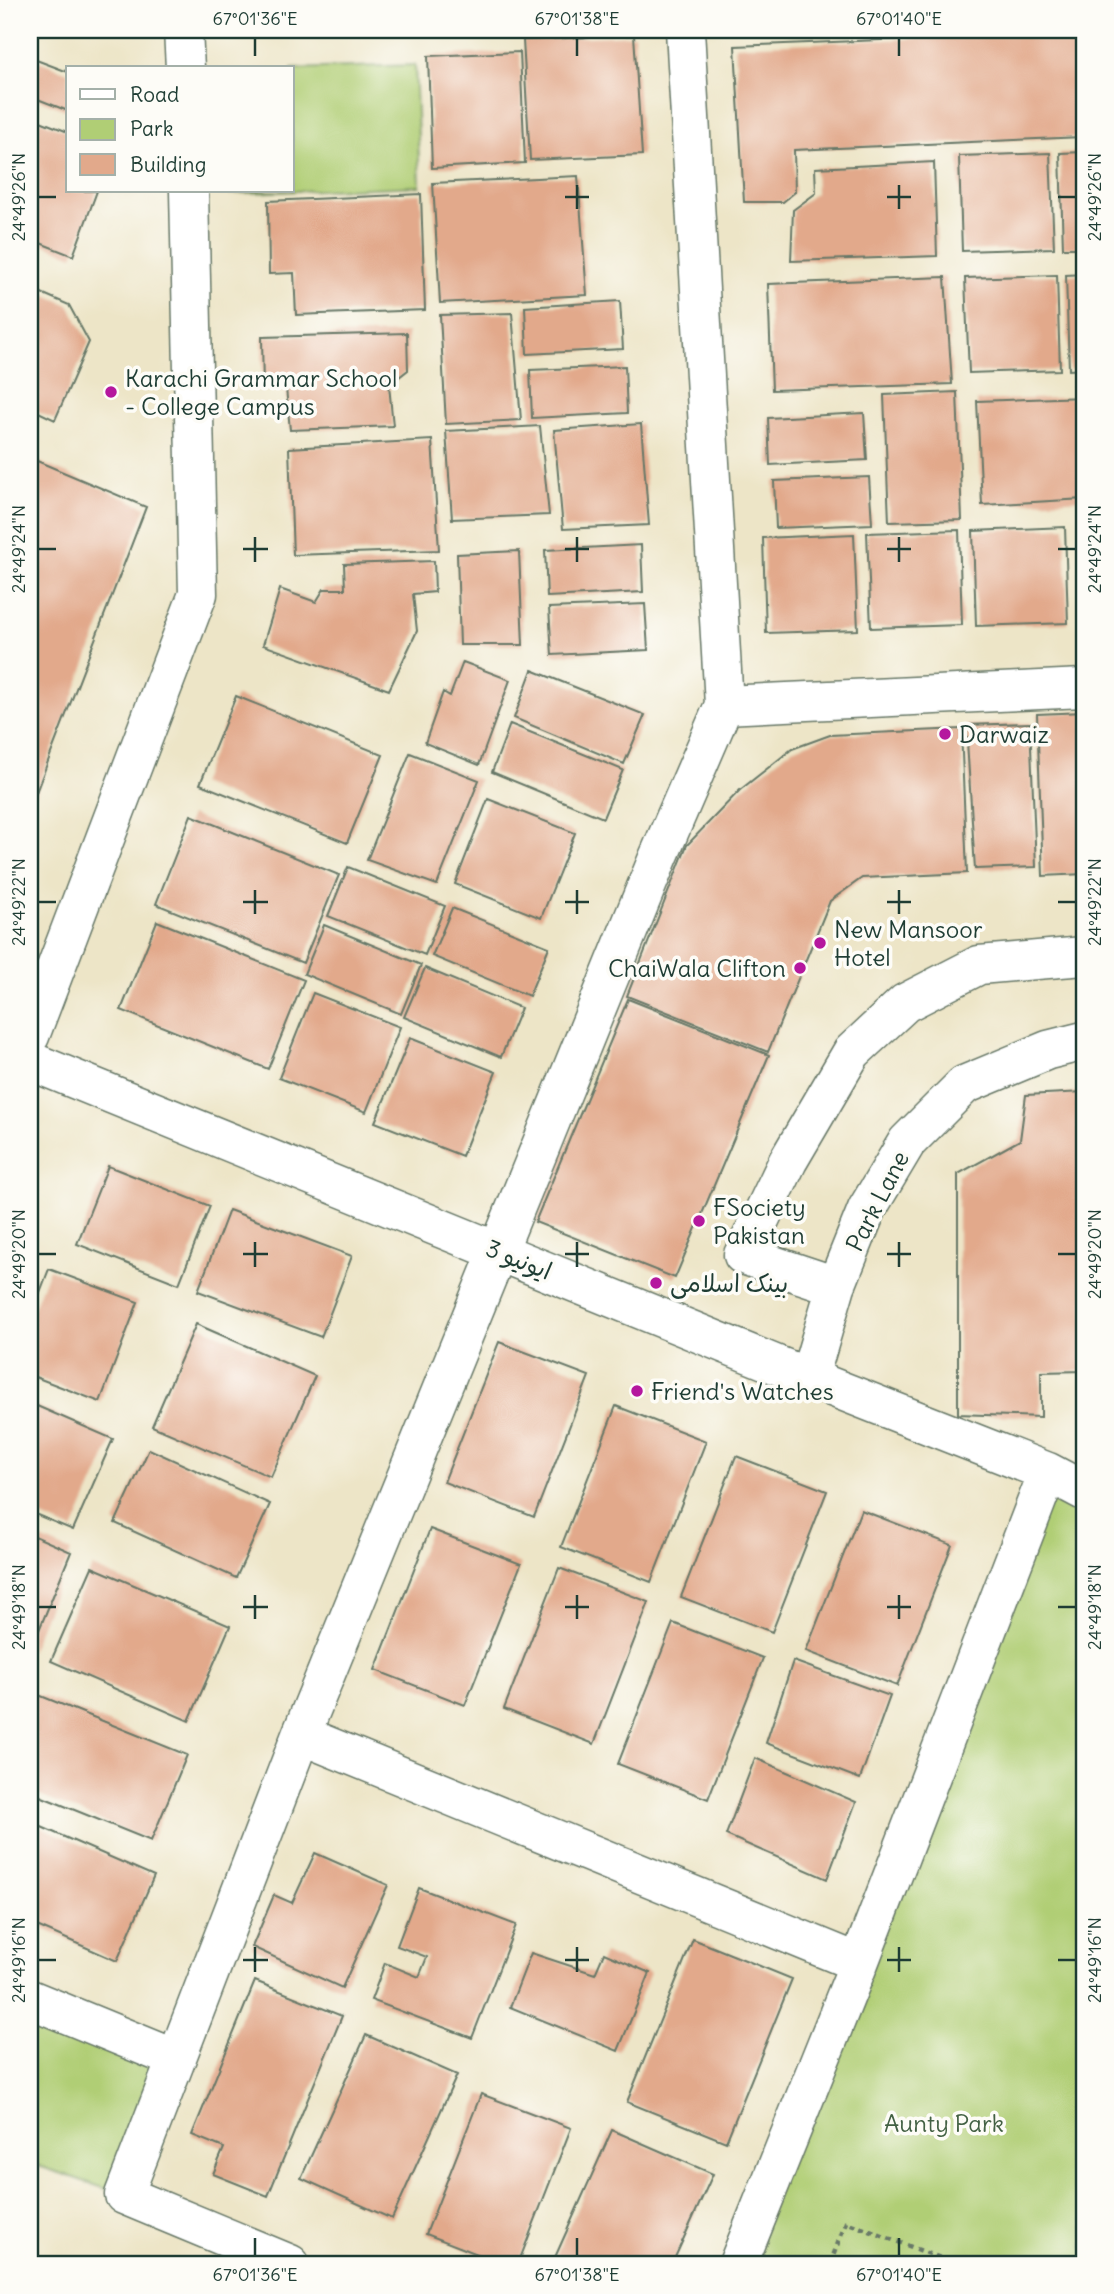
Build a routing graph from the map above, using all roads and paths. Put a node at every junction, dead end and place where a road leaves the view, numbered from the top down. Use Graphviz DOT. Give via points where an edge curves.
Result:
graph roads {
  1 [pos="183,30"];
  2 [pos="685,30"];
  3 [pos="185,66"];
  4 [pos="189,192"];
  5 [pos="1084,688"];
  6 [pos="724,705"];
  7 [pos="1084,957"];
  8 [pos="30,1036"];
  9 [pos="1084,1041"];
  10 [pos="30,1060"];
  11 [pos="497,1250"];
  12 [pos="836,1286"];
  13 [pos="809,1378"];
  14 [pos="1048,1472"];
  15 [pos="1084,1491"];
  16 [pos="301,1735"];
  17 [pos="859,1963"];
  18 [pos="30,1999"];
  19 [pos="176,2059"];
  20 [pos="290,2264"];
  21 [pos="738,2264"];
  22 [pos="830,2264"];
  23 [pos="956,2264"];
  1 -- 3 [label="street"];
  2 -- 6 [label="street"];
  4 -- 8 [label="street" via="198,594"];
  5 -- 6 [label="street"];
  6 -- 11 [label="street"];
  7 -- 12 [label="street" via="979,965 905,1003 852,1052 788,1161 743,1255"];
  9 -- 12 [label="street, Park Lane" via="1048,1050 964,1084 906,1142 867,1209"];
  10 -- 11 [label="street, ایونیو 3"];
  11 -- 13 [label="street, ایونیو 3"];
  11 -- 16 [label="street"];
  12 -- 13 [label="street, Park Lane"];
  13 -- 14 [label="street, ایونیو 3"];
  14 -- 15 [label="street, ایونیو 3"];
  14 -- 17 [label="street"];
  16 -- 17 [label="street"];
  16 -- 19 [label="street"];
  17 -- 21 [label="street"];
  18 -- 19 [label="street"];
  19 -- 20 [label="street" via="124,2195"];
  22 -- 23 [label="path" via="846,2222"];
}
